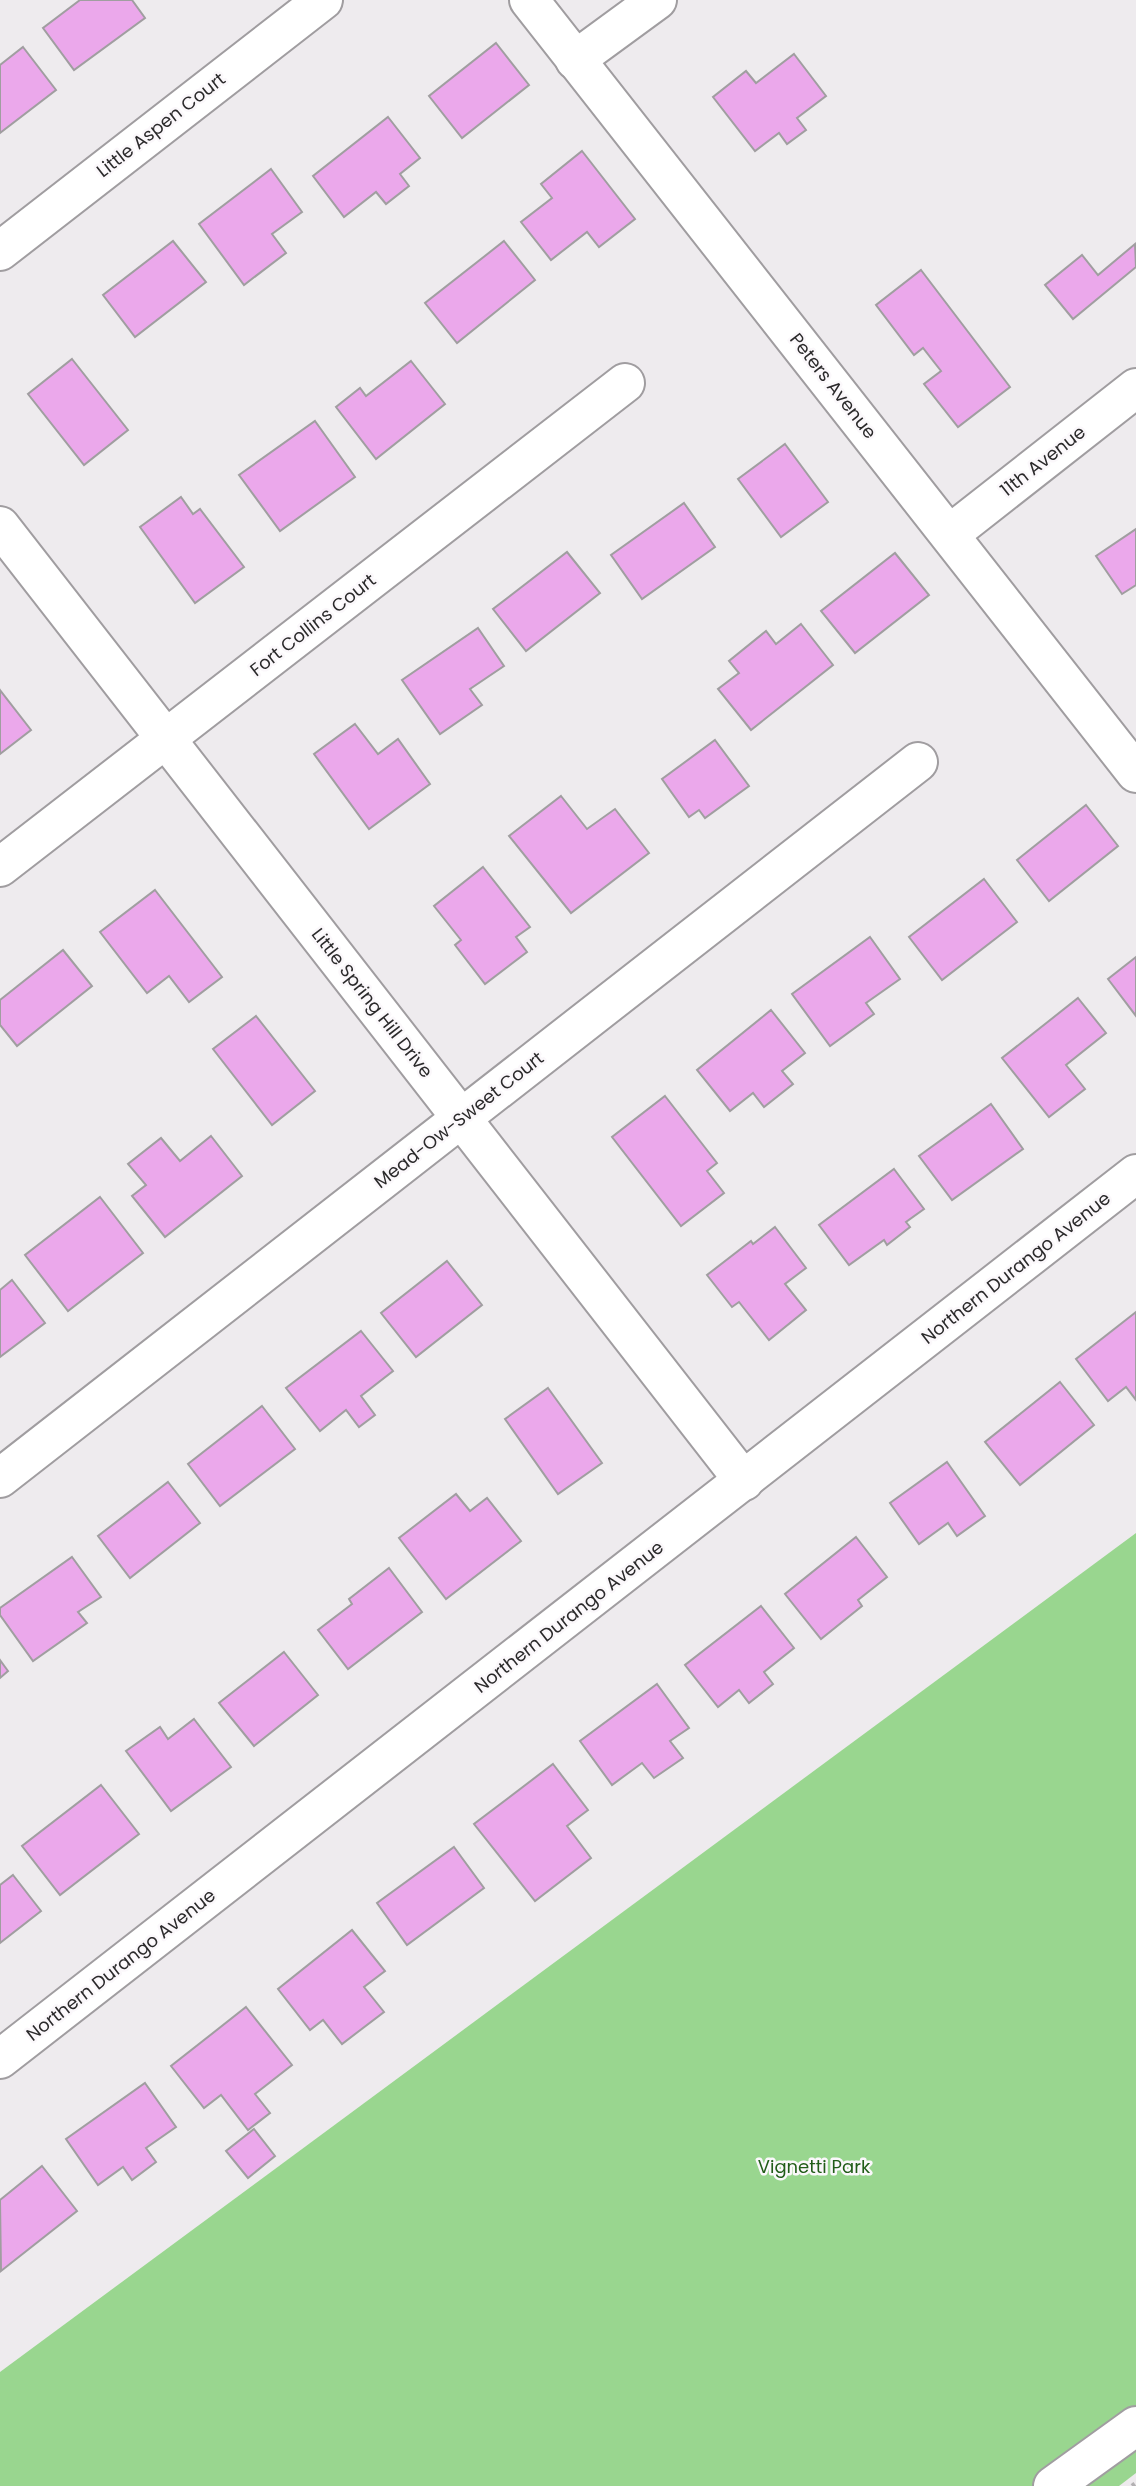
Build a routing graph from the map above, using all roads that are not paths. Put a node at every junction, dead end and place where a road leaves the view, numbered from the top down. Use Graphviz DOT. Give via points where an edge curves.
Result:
graph roads {
  1 [pos="323,0"];
  2 [pos="529,0"];
  3 [pos="657,0"];
  4 [pos="575,60"];
  5 [pos="0,251"];
  6 [pos="625,383"];
  7 [pos="1136,388"];
  8 [pos="0,526"];
  9 [pos="950,534"];
  10 [pos="166,739"];
  11 [pos="918,762"];
  12 [pos="1136,773"];
  13 [pos="0,867"];
  14 [pos="461,1118"];
  15 [pos="1136,1174"];
  16 [pos="0,1478"];
  17 [pos="744,1481"];
  18 [pos="0,2059"];
  19 [pos="1136,2426"];
  20 [pos="1052,2486"];
  1 -- 5 [label="street, Little Aspen Court"];
  2 -- 4 [label="street, Peters Avenue"];
  3 -- 4 [label="street"];
  4 -- 9 [label="street, Peters Avenue"];
  6 -- 10 [label="street, Fort Collins Court"];
  7 -- 9 [label="street, 11th Avenue"];
  8 -- 10 [label="street, Little Spring Hill Drive"];
  9 -- 12 [label="street, Peters Avenue"];
  10 -- 13 [label="street, Fort Collins Court"];
  10 -- 14 [label="street, Little Spring Hill Drive"];
  11 -- 14 [label="street, Mead-Ow-Sweet Court"];
  14 -- 16 [label="street, Mead-Ow-Sweet Court"];
  14 -- 17 [label="street, Little Spring Hill Drive"];
  15 -- 17 [label="street, Northern Durango Avenue"];
  17 -- 18 [label="street, Northern Durango Avenue"];
  19 -- 20 [label="street"];
}
